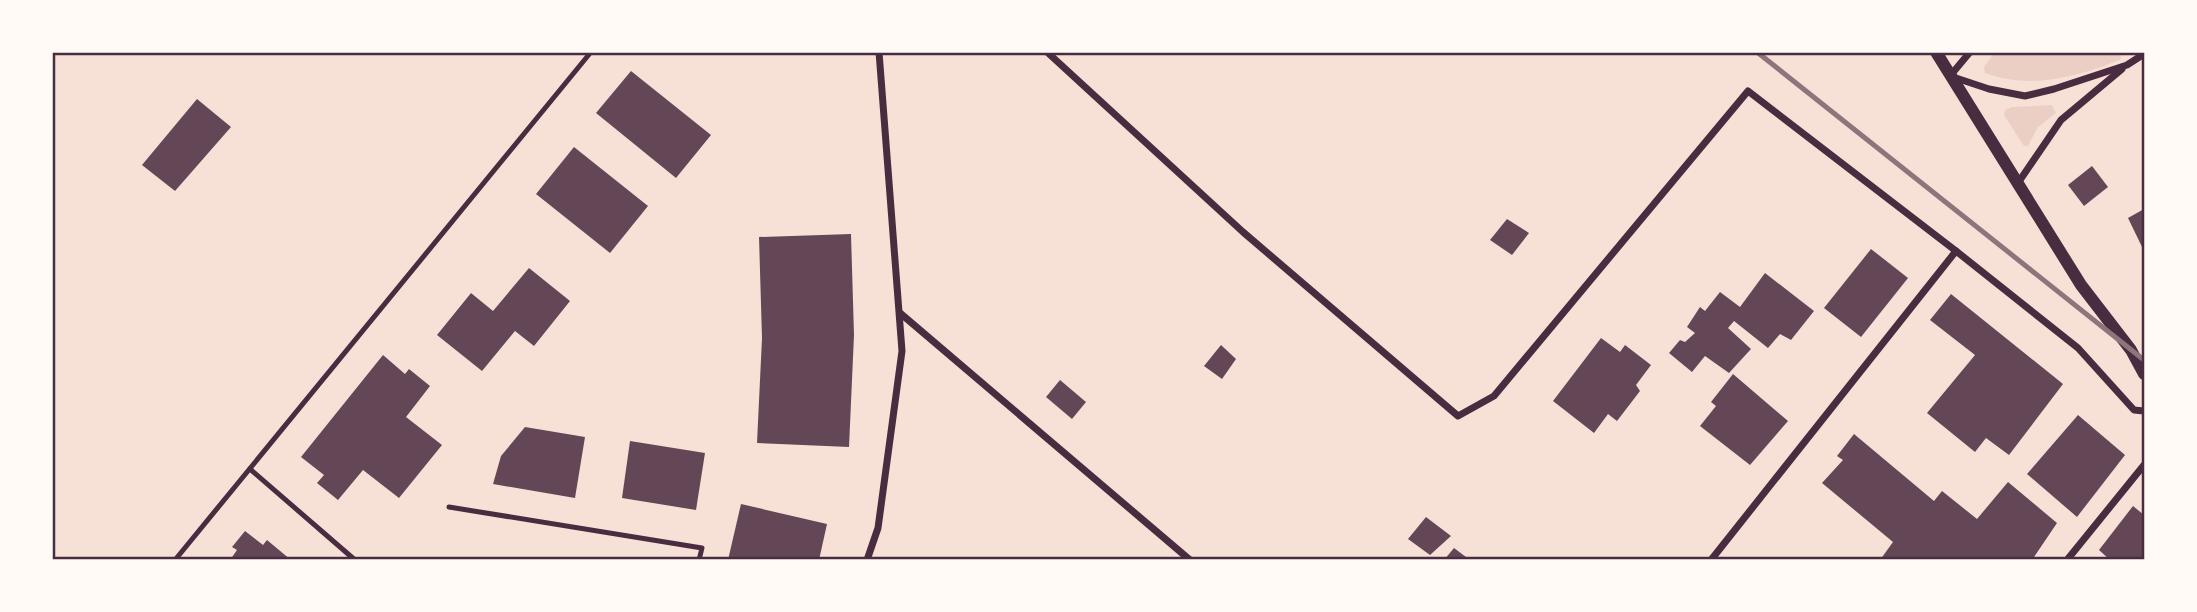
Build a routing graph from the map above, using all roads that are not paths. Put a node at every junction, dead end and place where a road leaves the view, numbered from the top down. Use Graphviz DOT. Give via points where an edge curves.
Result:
graph roads {
  1 [pos="591,52"];
  2 [pos="879,52"];
  3 [pos="1047,52"];
  4 [pos="1936,52"];
  5 [pos="1970,52"];
  6 [pos="2144,54"];
  7 [pos="2127,65"];
  8 [pos="1950,76"];
  9 [pos="2018,183"];
  10 [pos="1955,251"];
  11 [pos="899,313"];
  12 [pos="2144,374"];
  13 [pos="2144,411"];
  14 [pos="2144,465"];
  15 [pos="250,469"];
  16 [pos="449,507"];
  17 [pos="175,559"];
  18 [pos="355,559"];
  19 [pos="699,559"];
  20 [pos="867,559"];
  21 [pos="1190,559"];
  22 [pos="1712,559"];
  23 [pos="2067,559"];
  1 -- 15 [label="lane"];
  2 -- 11 [label="street"];
  3 -- 10 [label="street" via="1243,232 1458,416 1494,396 1748,91"];
  4 -- 8 [label="street"];
  5 -- 8 [label="street"];
  6 -- 7 [label="street"];
  7 -- 8 [label="street" via="2025,96"];
  7 -- 9 [label="street" via="2062,120"];
  8 -- 9 [label="street"];
  9 -- 12 [label="street" via="2081,285 2132,350"];
  10 -- 13 [label="street" via="2078,348 2134,410"];
  10 -- 22 [label="street"];
  11 -- 20 [label="street" via="902,351 878,528"];
  11 -- 21 [label="street"];
  14 -- 23 [label="street"];
  15 -- 17 [label="lane"];
  15 -- 18 [label="lane"];
  16 -- 19 [label="lane" via="702,548"];
}
